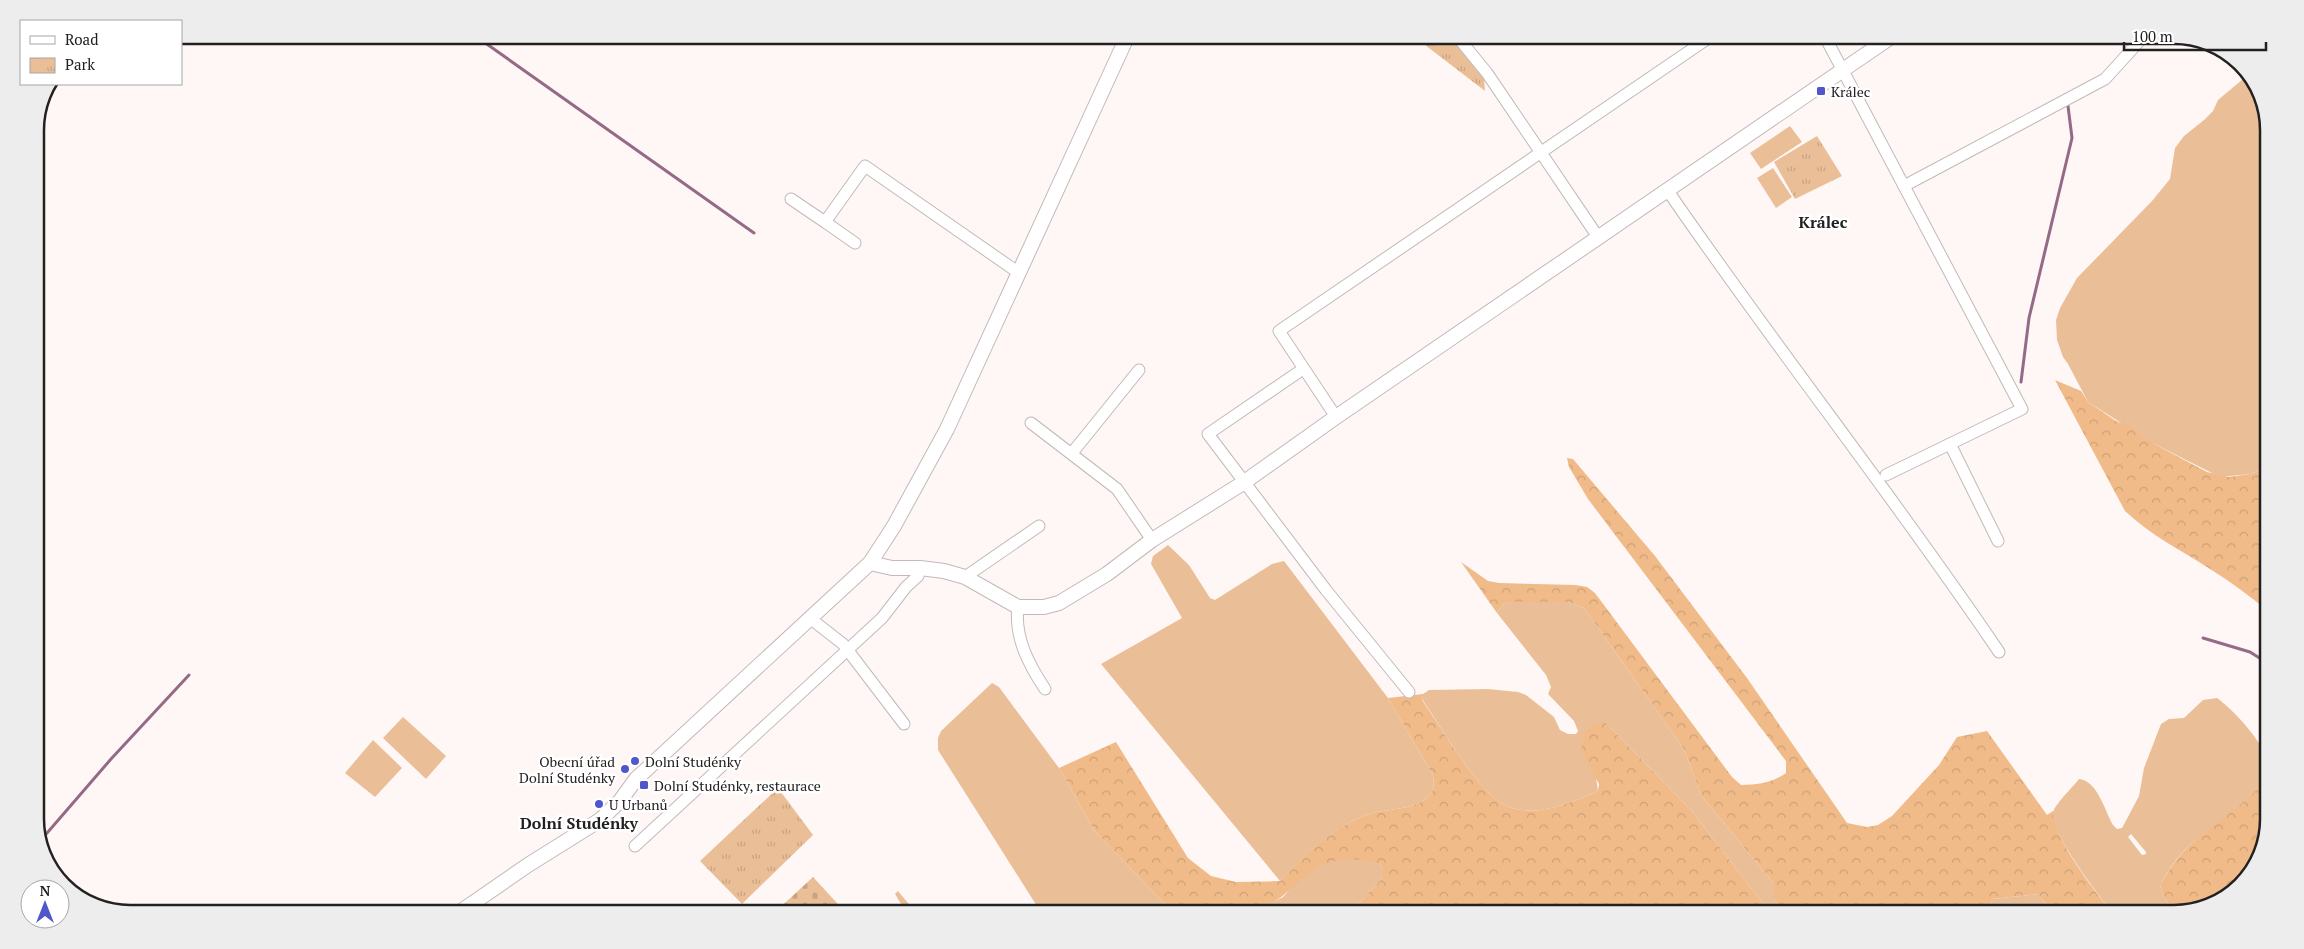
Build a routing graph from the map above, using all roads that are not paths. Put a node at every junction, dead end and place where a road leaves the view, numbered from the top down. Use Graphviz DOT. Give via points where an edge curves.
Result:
graph roads {
  1 [pos="1124,44"];
  2 [pos="1463,44"];
  3 [pos="1700,44"];
  4 [pos="1829,44"];
  5 [pos="1880,44"];
  6 [pos="2137,44"];
  7 [pos="1843,69"];
  8 [pos="1540,153"];
  9 [pos="1904,186"];
  10 [pos="1668,191"];
  11 [pos="791,199"];
  12 [pos="825,222"];
  13 [pos="1598,236"];
  14 [pos="854,243"];
  15 [pos="1019,273"];
  16 [pos="1303,369"];
  17 [pos="1139,370"];
  18 [pos="1336,417"];
  19 [pos="1031,424"];
  20 [pos="1950,444"];
  21 [pos="1072,453"];
  22 [pos="1886,476"];
  23 [pos="1243,483"];
  24 [pos="1039,526"];
  25 [pos="1152,540"];
  26 [pos="1998,541"];
  27 [pos="870,562"];
  28 [pos="920,568"];
  29 [pos="965,577"];
  30 [pos="1018,607"];
  31 [pos="811,619"];
  32 [pos="848,650"];
  33 [pos="1999,652"];
  34 [pos="1044,689"];
  35 [pos="1409,692"];
  36 [pos="904,724"];
  37 [pos="635,846"];
  38 [pos="470,905"];
  1 -- 15 [label="street"];
  2 -- 8 [label="street" via="1487,73"];
  3 -- 8 [label="street"];
  4 -- 7 [label="street"];
  5 -- 7 [label="street"];
  6 -- 9 [label="street" via="2104,79"];
  7 -- 9 [label="street"];
  7 -- 10 [label="street"];
  8 -- 13 [label="street"];
  8 -- 16 [label="street" via="1280,331"];
  9 -- 20 [label="street" via="2022,409"];
  10 -- 13 [label="street"];
  10 -- 33 [label="street"];
  11 -- 12 [label="street"];
  12 -- 14 [label="street"];
  12 -- 15 [label="street" via="865,166"];
  13 -- 18 [label="street"];
  15 -- 27 [label="street" via="947,430 894,526"];
  16 -- 18 [label="street"];
  16 -- 23 [label="street" via="1208,434"];
  17 -- 21 [label="street"];
  18 -- 23 [label="street"];
  19 -- 21 [label="street"];
  20 -- 22 [label="street"];
  20 -- 26 [label="street"];
  21 -- 25 [label="street" via="1117,489"];
  23 -- 25 [label="street"];
  23 -- 35 [label="street"];
  24 -- 29 [label="street"];
  25 -- 30 [label="street" via="1107,574 1059,603 1044,607"];
  27 -- 28 [label="street" via="892,568"];
  27 -- 31 [label="street"];
  28 -- 29 [label="street"];
  28 -- 32 [label="street" via="918,576 882,618"];
  29 -- 30 [label="street"];
  30 -- 34 [label="street" via="1016,622 1021,640 1031,668"];
  31 -- 32 [label="street"];
  31 -- 38 [label="street" via="636,779 600,820 528,864"];
  32 -- 36 [label="street"];
  32 -- 37 [label="street"];
}
